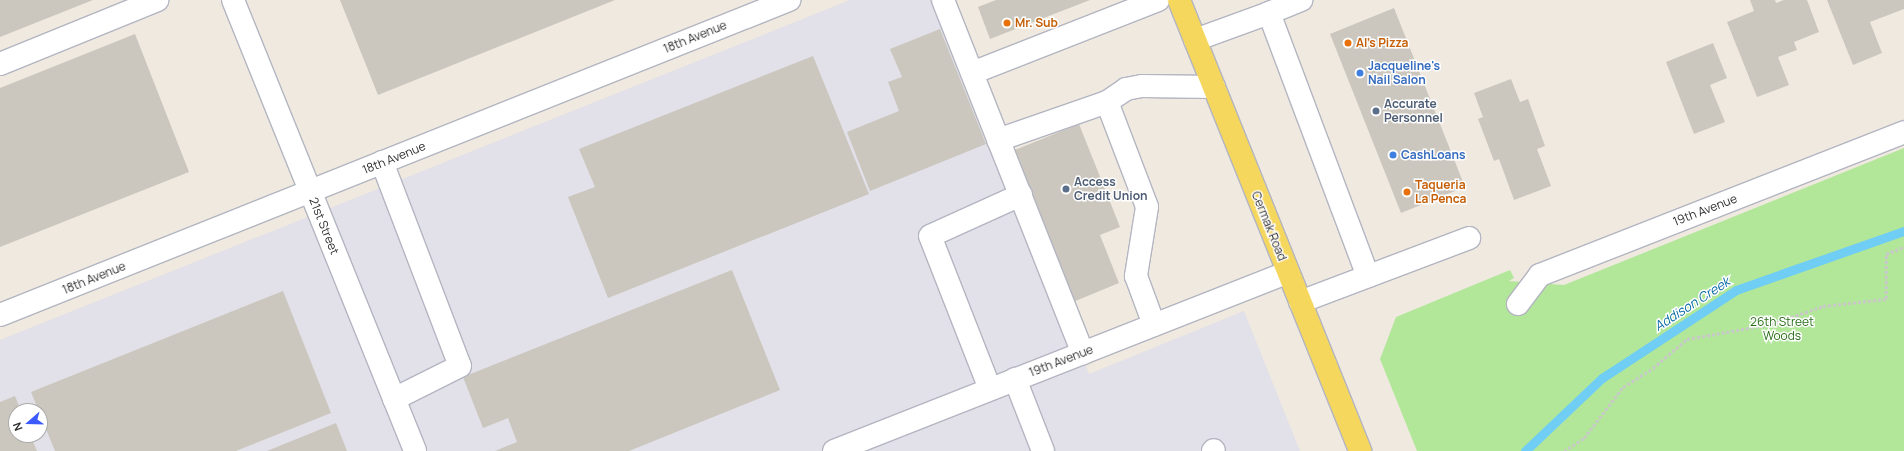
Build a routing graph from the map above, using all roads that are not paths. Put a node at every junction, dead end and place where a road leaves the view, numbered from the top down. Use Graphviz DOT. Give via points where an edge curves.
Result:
graph roads {
  1 [pos="158,0"];
  2 [pos="233,0"];
  3 [pos="789,0"];
  4 [pos="943,0"];
  5 [pos="1158,0"];
  6 [pos="1179,0"];
  7 [pos="1301,0"];
  8 [pos="1269,14"];
  9 [pos="1195,40"];
  10 [pos="0,64"];
  11 [pos="972,73"];
  12 [pos="1214,87"];
  13 [pos="1107,102"];
  14 [pos="1904,132"];
  15 [pos="998,140"];
  16 [pos="382,162"];
  17 [pos="310,191"];
  18 [pos="1020,195"];
  19 [pos="1469,238"];
  20 [pos="1288,272"];
  21 [pos="1368,276"];
  22 [pos="1300,302"];
  23 [pos="1518,304"];
  24 [pos="0,315"];
  25 [pos="1154,325"];
  26 [pos="1083,353"];
  27 [pos="1015,380"];
  28 [pos="990,389"];
  29 [pos="394,398"];
  30 [pos="865,445"];
  31 [pos="415,451"];
  32 [pos="834,451"];
  33 [pos="1043,451"];
  34 [pos="1360,451"];
  1 -- 10 [label="street"];
  2 -- 17 [label="street, 21st Street"];
  3 -- 16 [label="street, 18th Avenue"];
  4 -- 11 [label="street"];
  5 -- 11 [label="street"];
  6 -- 9 [label="main road, Cermak Road"];
  7 -- 8 [label="street"];
  8 -- 9 [label="street"];
  8 -- 21 [label="street"];
  9 -- 12 [label="main road, Cermak Road"];
  11 -- 15 [label="street"];
  12 -- 13 [label="street" via="1142,86 1126,89"];
  12 -- 20 [label="main road, Cermak Road"];
  13 -- 15 [label="street"];
  13 -- 25 [label="street" via="1147,207 1136,276"];
  14 -- 23 [label="street, 19th Avenue" via="1540,275"];
  15 -- 18 [label="street"];
  16 -- 17 [label="street, 18th Avenue"];
  16 -- 29 [label="street" via="460,366"];
  17 -- 24 [label="street, 18th Avenue"];
  17 -- 29 [label="street, 21st Street"];
  18 -- 26 [label="street"];
  18 -- 28 [label="street" via="930,236"];
  19 -- 21 [label="street"];
  20 -- 22 [label="main road, Cermak Road"];
  20 -- 25 [label="street, 19th Avenue"];
  21 -- 22 [label="street"];
  22 -- 34 [label="main road, Cermak Road"];
  25 -- 26 [label="street, 19th Avenue"];
  26 -- 27 [label="street, 19th Avenue"];
  27 -- 28 [label="street, 19th Avenue"];
  27 -- 33 [label="street"];
  28 -- 30 [label="street, 19th Avenue"];
  29 -- 31 [label="street, 21st Street"];
  30 -- 32 [label="street, 19th Avenue"];
}
